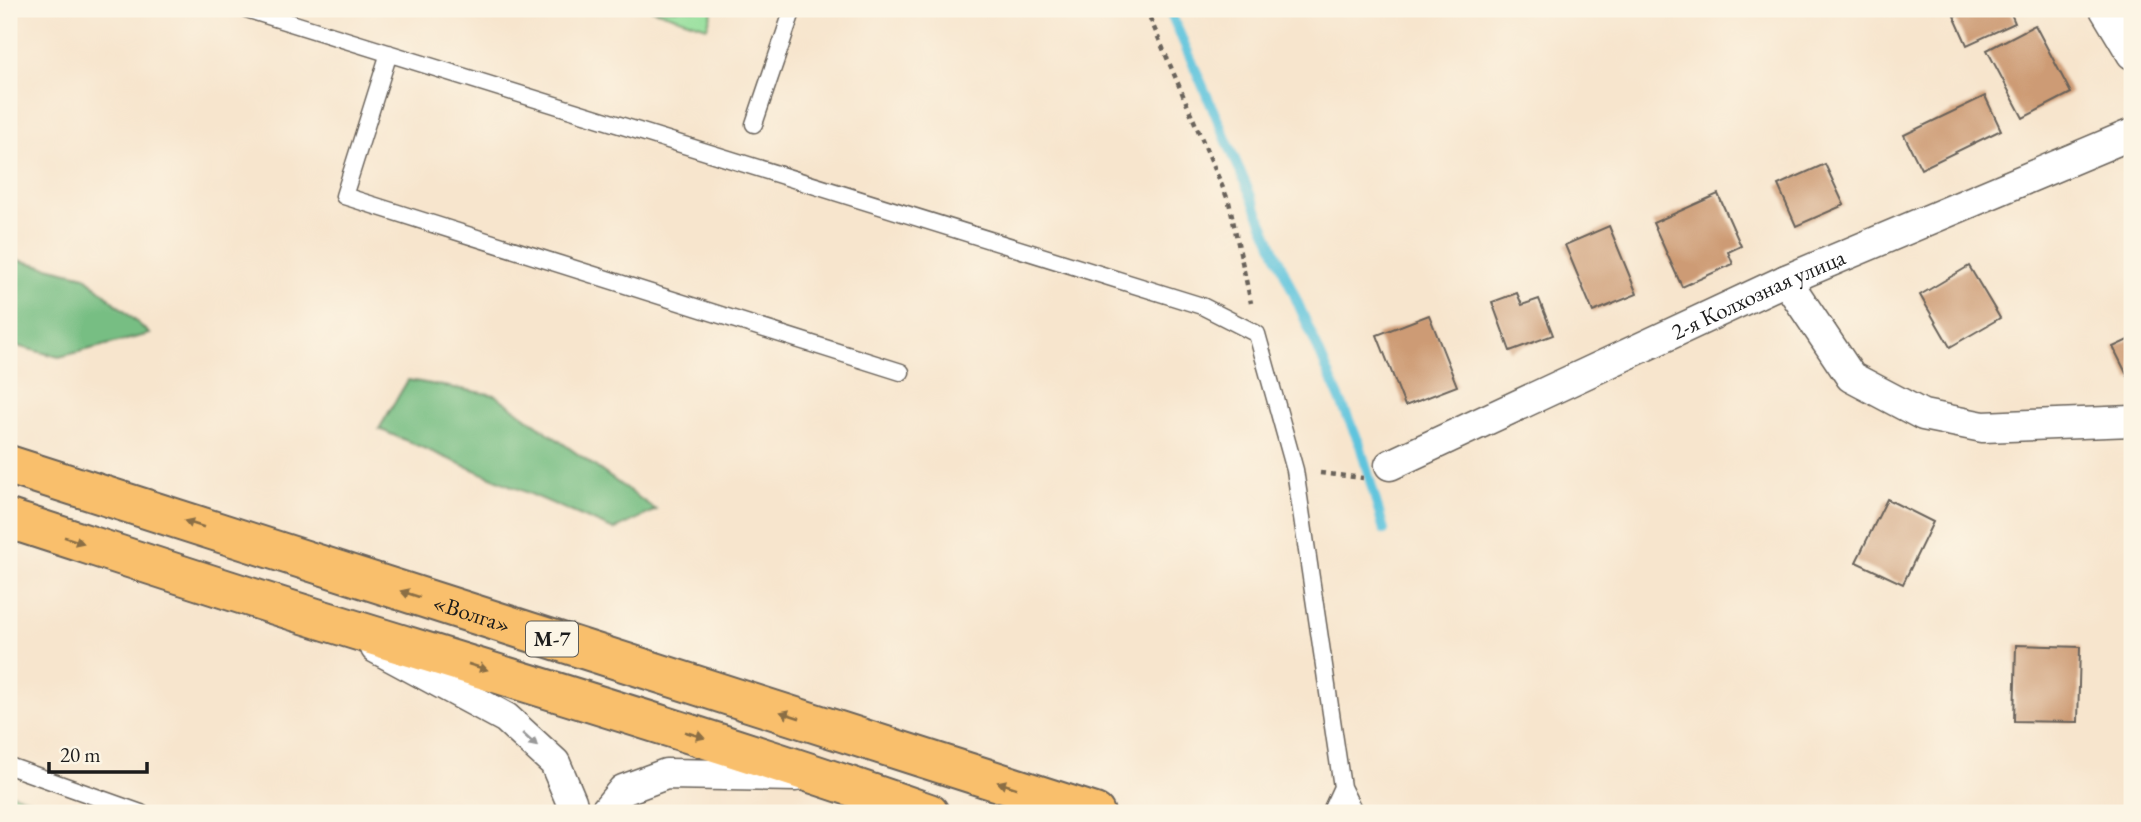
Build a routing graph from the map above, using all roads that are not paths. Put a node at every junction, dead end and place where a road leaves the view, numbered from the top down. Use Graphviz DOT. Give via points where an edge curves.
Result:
graph roads {
  1 [pos="246,9"];
  2 [pos="793,9"];
  3 [pos="2105,9"];
  4 [pos="389,53"];
  5 [pos="2132,54"];
  6 [pos="754,124"];
  7 [pos="2132,134"];
  8 [pos="1786,280"];
  9 [pos="901,372"];
  10 [pos="2132,421"];
  11 [pos="9,465"];
  12 [pos="1390,465"];
  13 [pos="9,519"];
  14 [pos="323,620"];
  15 [pos="9,766"];
  16 [pos="825,777"];
  17 [pos="1342,787"];
  18 [pos="141,813"];
  19 [pos="574,813"];
  20 [pos="604,813"];
  21 [pos="929,813"];
  22 [pos="1095,813"];
  23 [pos="1330,813"];
  24 [pos="1355,813"];
  1 -- 4 [label="lane"];
  2 -- 6 [label="lane"];
  3 -- 5 [label="street"];
  4 -- 9 [label="lane" via="344,196"];
  4 -- 17 [label="lane" via="1202,306 1258,334 1295,470"];
  7 -- 8 [label="street, 2-я Колхозная улица"];
  8 -- 10 [label="street" via="1851,377 1923,415 1983,427"];
  8 -- 12 [label="street, 2-я Колхозная улица"];
  22 -- 11 [label="highway, «Волга» / М-7, one-way"];
  13 -- 14 [label="highway, М-7, one-way"];
  14 -- 16 [label="highway, М-7, one-way"];
  14 -- 19 [label="street, one-way" via="506,719 555,763"];
  15 -- 18 [label="lane"];
  16 -- 20 [label="street" via="666,774 623,790"];
  16 -- 21 [label="highway, М-7"];
  17 -- 23 [label="lane"];
  17 -- 24 [label="lane"];
}
